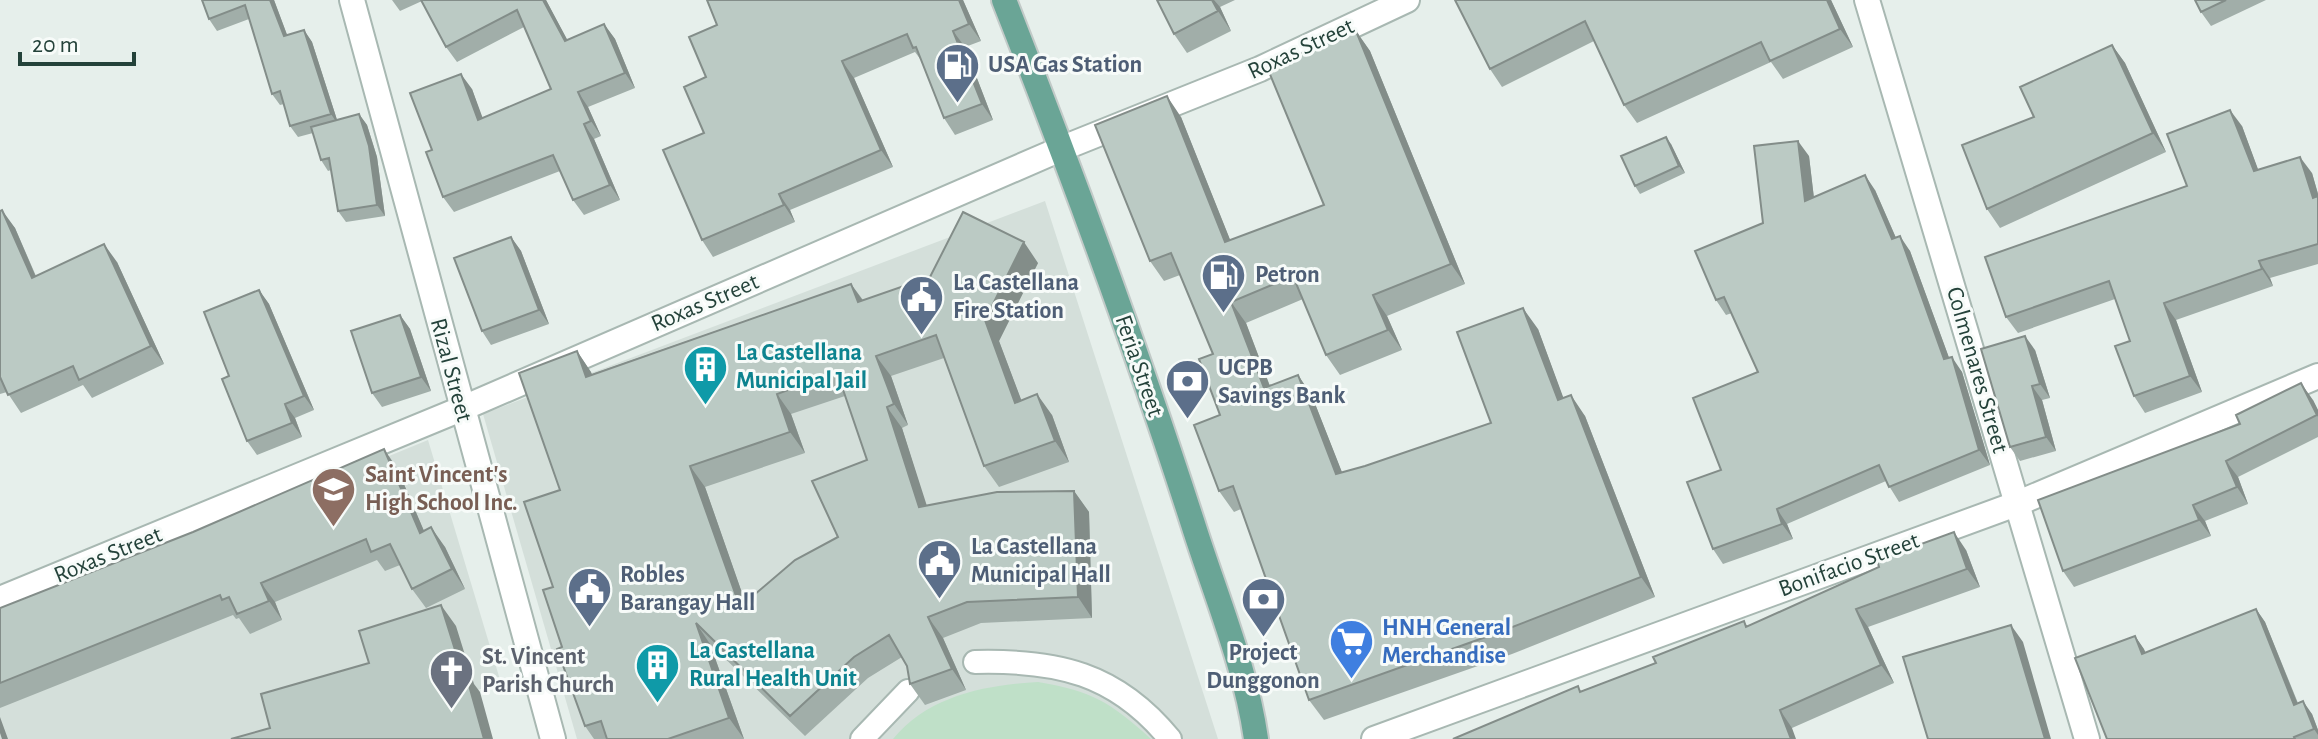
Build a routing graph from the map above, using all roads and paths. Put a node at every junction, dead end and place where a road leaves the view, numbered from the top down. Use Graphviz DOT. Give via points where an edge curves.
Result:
graph roads {
  1 [pos="352,0"];
  2 [pos="1004,0"];
  3 [pos="1407,0"];
  4 [pos="1867,0"];
  5 [pos="1063,148"];
  6 [pos="2318,376"];
  7 [pos="461,409"];
  8 [pos="2016,504"];
  9 [pos="0,599"];
  10 [pos="975,662"];
  11 [pos="908,691"];
  12 [pos="553,739"];
  13 [pos="862,739"];
  14 [pos="1170,739"];
  15 [pos="1256,739"];
  16 [pos="1374,739"];
  17 [pos="2087,739"];
  1 -- 7 [label="street, Rizal Street"];
  2 -- 5 [label="main road, Feria Street"];
  3 -- 5 [label="street, Roxas Street" via="1260,69"];
  4 -- 8 [label="street, Colmenares Street"];
  5 -- 7 [label="street, Roxas Street"];
  5 -- 15 [label="main road, Feria Street" via="1183,496"];
  6 -- 8 [label="street, Bonifacio Street"];
  7 -- 9 [label="street, Roxas Street"];
  7 -- 12 [label="street, Rizal Street"];
  8 -- 16 [label="street, Bonifacio Street"];
  8 -- 17 [label="street, Colmenares Street"];
  10 -- 14 [label="lane" via="1017,661 1091,676 1118,690"];
  11 -- 13 [label="lane"];
}
